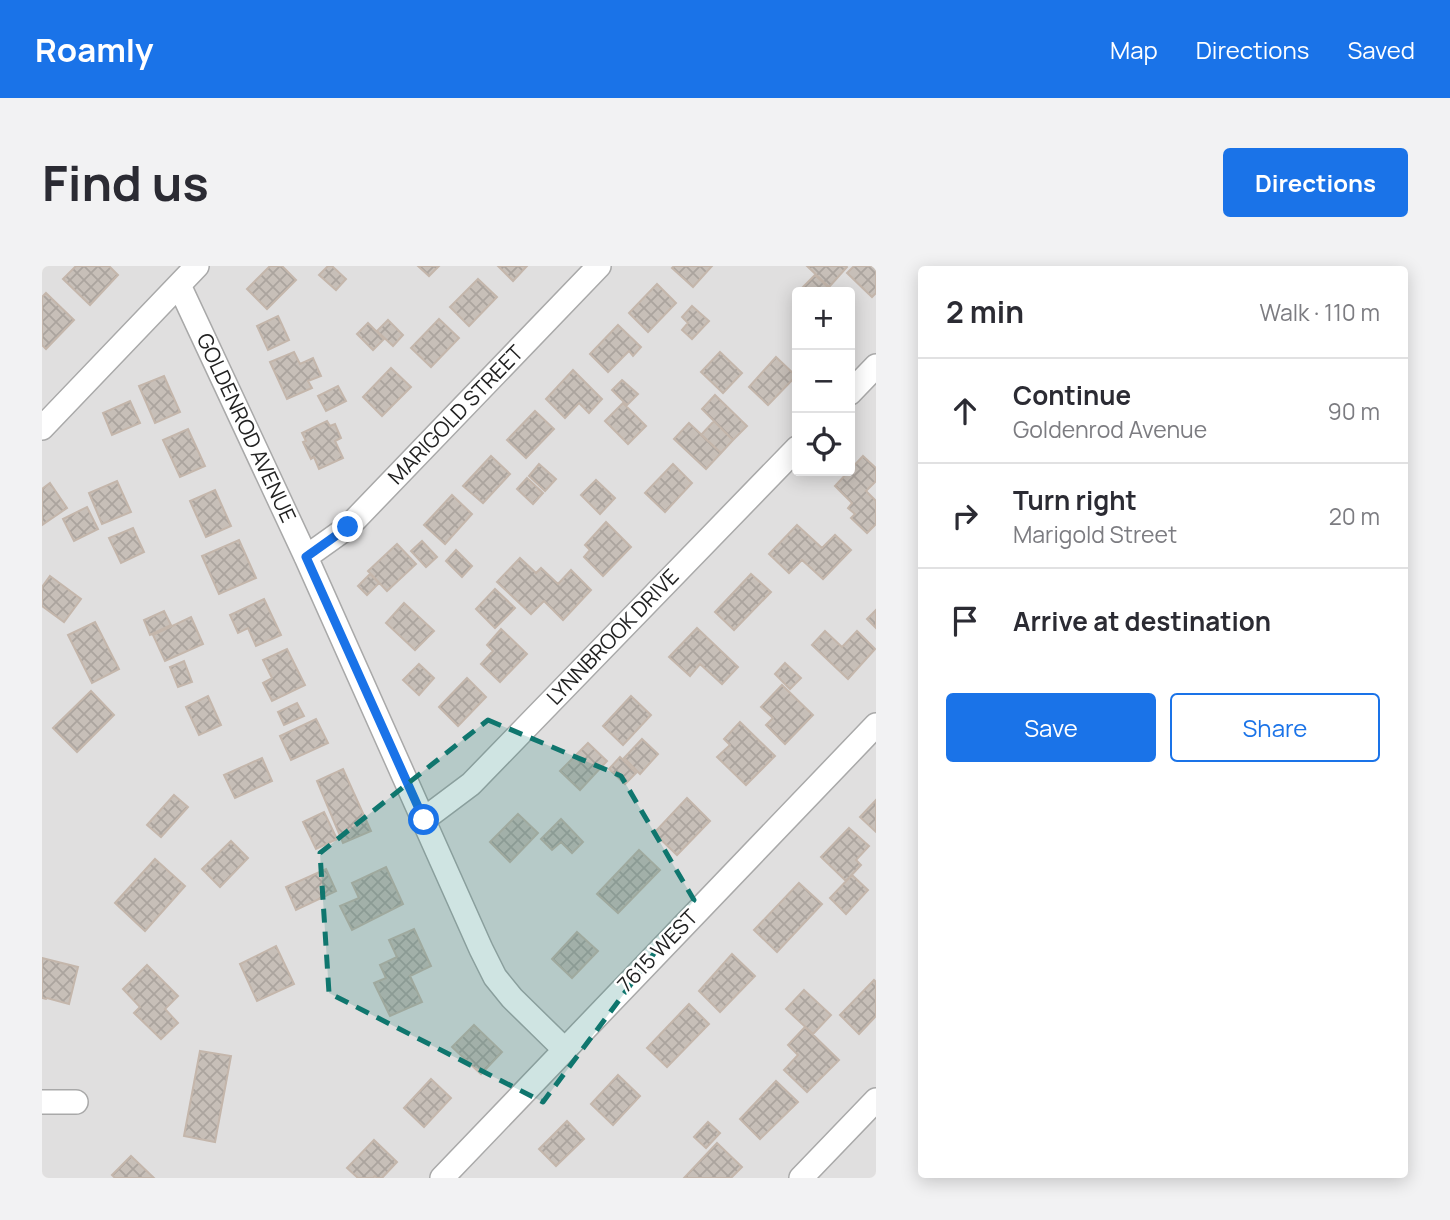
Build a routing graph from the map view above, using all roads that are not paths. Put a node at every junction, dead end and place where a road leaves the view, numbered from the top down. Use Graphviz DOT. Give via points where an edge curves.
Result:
graph roads {
  1 [pos="197,266"];
  2 [pos="599,266"];
  3 [pos="179,285"];
  4 [pos="876,366"];
  5 [pos="855,388"];
  6 [pos="42,428"];
  7 [pos="792,452"];
  8 [pos="306,557"];
  9 [pos="876,725"];
  10 [pos="424,820"];
  11 [pos="564,1049"];
  12 [pos="876,1100"];
  13 [pos="42,1102"];
  14 [pos="76,1102"];
  15 [pos="442,1178"];
  16 [pos="801,1178"];
  1 -- 3 [label="street"];
  2 -- 8 [label="street, MARIGOLD STREET" via="348,527"];
  3 -- 6 [label="street"];
  3 -- 8 [label="street, GOLDENROD AVENUE"];
  4 -- 5 [label="street"];
  7 -- 10 [label="street, LYNNBROOK DRIVE" via="471,784"];
  8 -- 10 [label="street, GOLDENROD AVENUE"];
  9 -- 11 [label="street, 7615 WEST"];
  10 -- 11 [label="street, GOLDENROD AVENUE" via="495,977"];
  11 -- 15 [label="street, 7615 WEST"];
  12 -- 16 [label="street"];
  13 -- 14 [label="street"];
}
